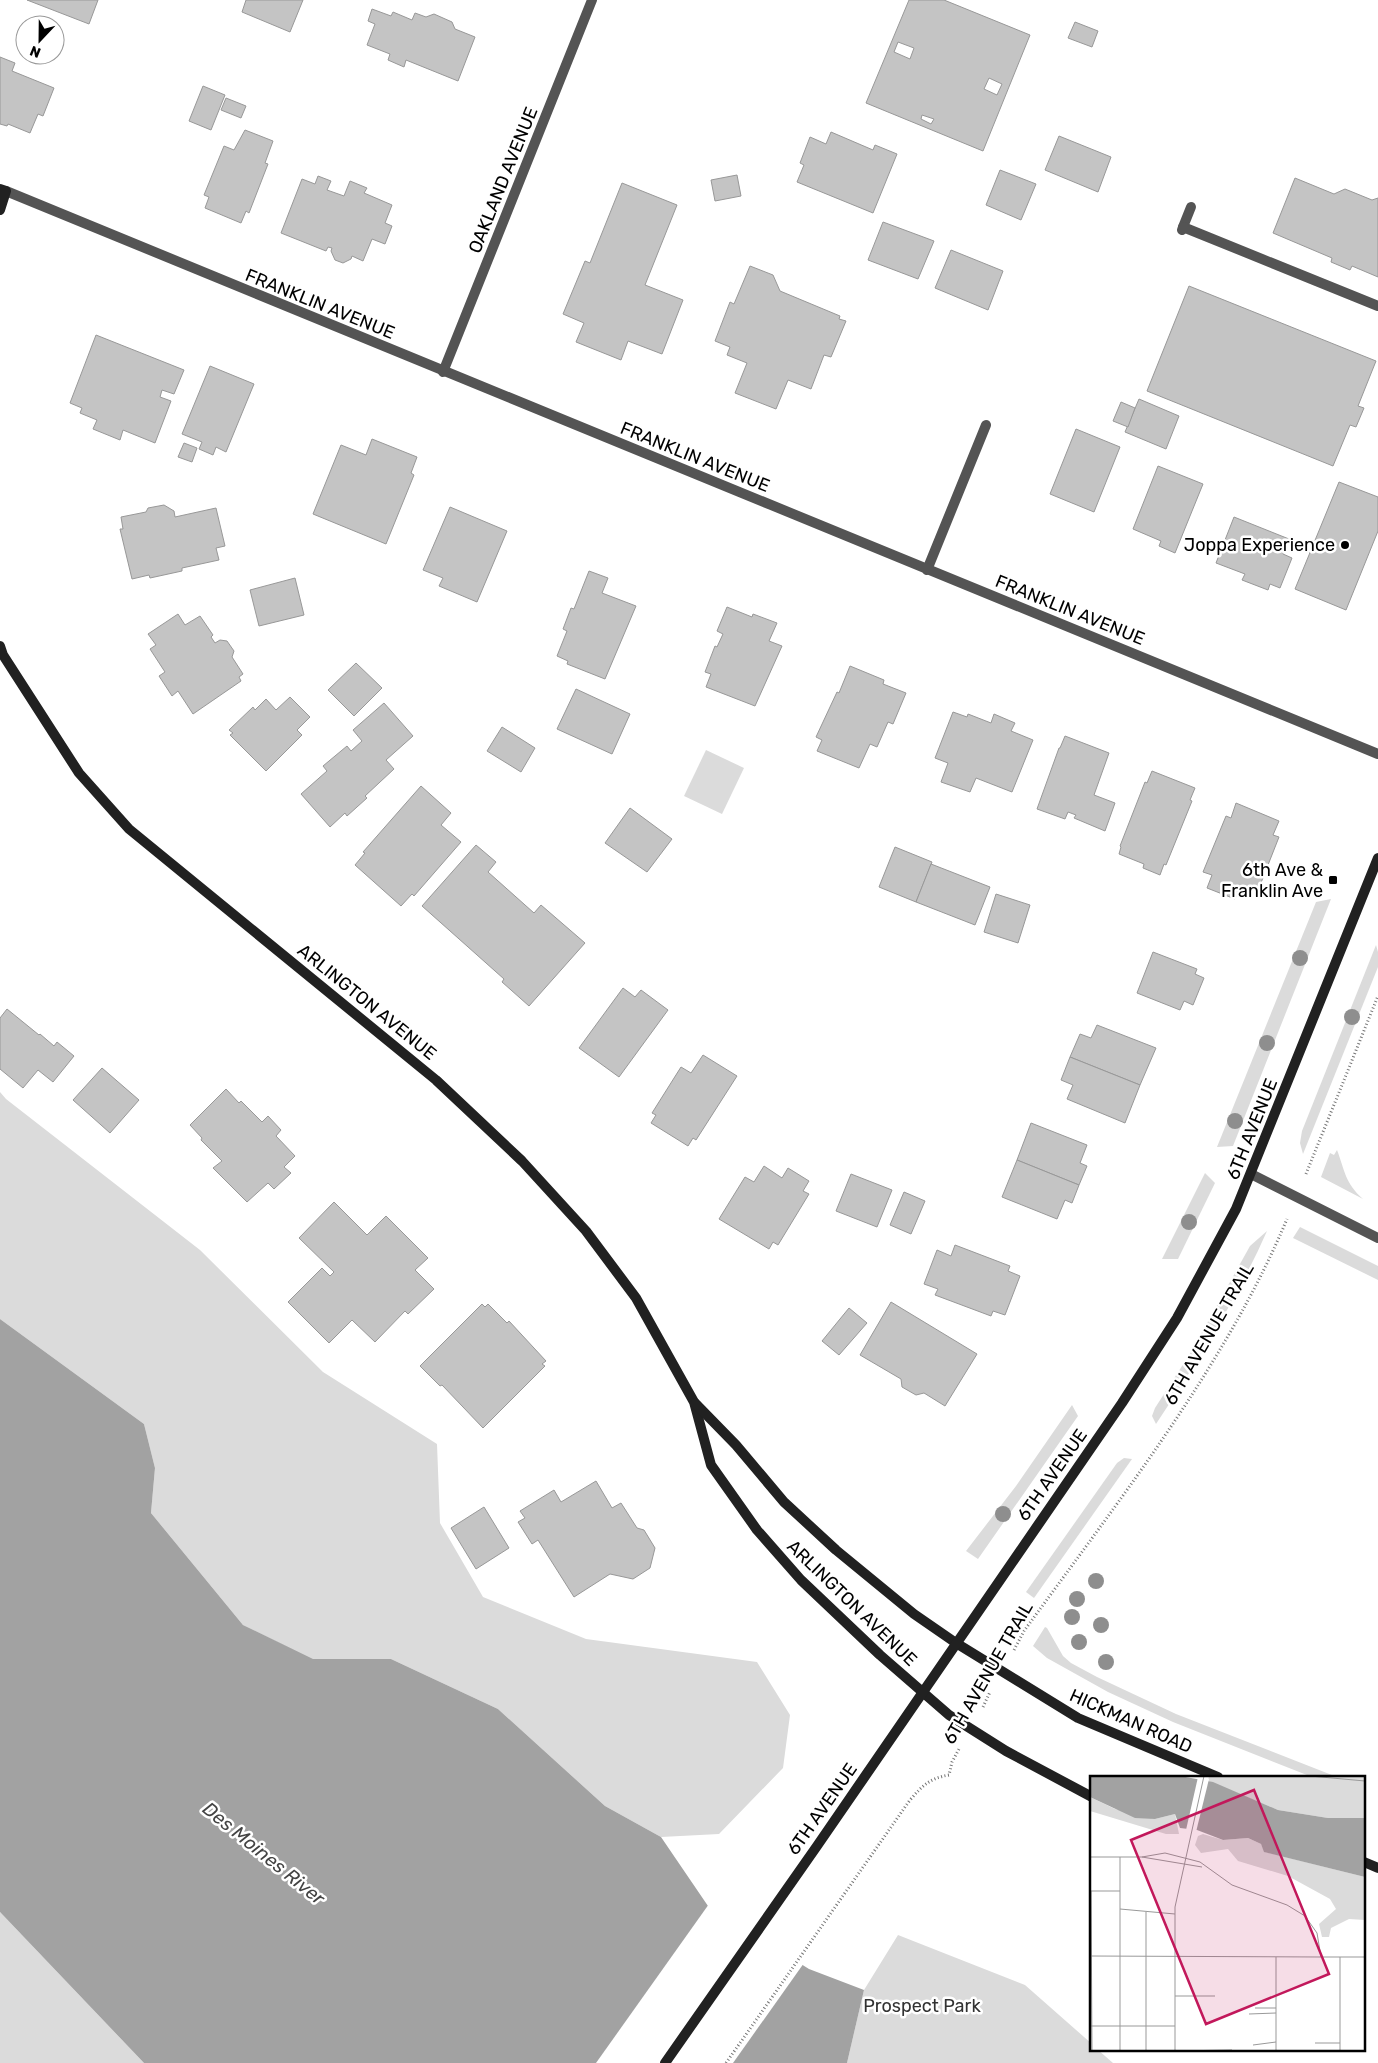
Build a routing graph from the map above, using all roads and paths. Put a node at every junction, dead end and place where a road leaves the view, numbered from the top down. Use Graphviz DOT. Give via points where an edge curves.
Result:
graph roads {
  1 [pos="592,0"];
  2 [pos="3,190"];
  3 [pos="1191,207"];
  4 [pos="0,210"];
  5 [pos="1378,306"];
  6 [pos="443,372"];
  7 [pos="986,425"];
  8 [pos="927,570"];
  9 [pos="0,646"];
  10 [pos="1378,754"];
  11 [pos="1378,858"];
  12 [pos="1378,996"];
  13 [pos="1310,1166"];
  14 [pos="1251,1174"];
  15 [pos="1285,1225"];
  16 [pos="1378,1238"];
  17 [pos="694,1402"];
  18 [pos="956,1643"];
  19 [pos="1002,1671"];
  20 [pos="922,1693"];
  21 [pos="970,1729"];
  22 [pos="1216,1776"];
  23 [pos="1090,1797"];
  24 [pos="1366,1863"];
  25 [pos="1378,1868"];
  26 [pos="665,2063"];
  27 [pos="726,2063"];
  1 -- 6 [label="street, OAKLAND AVENUE"];
  2 -- 4 [label="main road"];
  2 -- 6 [label="street, FRANKLIN AVENUE"];
  3 -- 5 [label="street" via="1182,228"];
  6 -- 8 [label="street, FRANKLIN AVENUE"];
  7 -- 8 [label="street"];
  8 -- 10 [label="street, FRANKLIN AVENUE"];
  9 -- 17 [label="main road, ARLINGTON AVENUE" via="41,717 79,773 129,829 436,1080 522,1161 586,1231 636,1298"];
  11 -- 14 [label="main road, 6TH AVENUE"];
  12 -- 13 [label="path"];
  14 -- 16 [label="street"];
  14 -- 18 [label="main road, 6TH AVENUE" via="1218,1245 1177,1318"];
  15 -- 19 [label="path, 6TH AVENUE TRAIL" via="1200,1380 1024,1631"];
  17 -- 18 [label="main road, ARLINGTON AVENUE" via="784,1502 836,1550 914,1614"];
  17 -- 20 [label="main road, ARLINGTON AVENUE" via="711,1465 757,1530 801,1580"];
  18 -- 19 [label="main road, HICKMAN ROAD"];
  18 -- 20 [label="main road, 6TH AVENUE"];
  19 -- 21 [label="path, 6TH AVENUE TRAIL"];
  19 -- 22 [label="main road, HICKMAN ROAD" via="1078,1718"];
  20 -- 21 [label="main road"];
  20 -- 26 [label="main road, 6TH AVENUE"];
  21 -- 23 [label="main road"];
  21 -- 27 [label="path, 6TH AVENUE TRAIL" via="952,1762 949,1775 923,1785 910,1800"];
  24 -- 25 [label="main road"];
}
